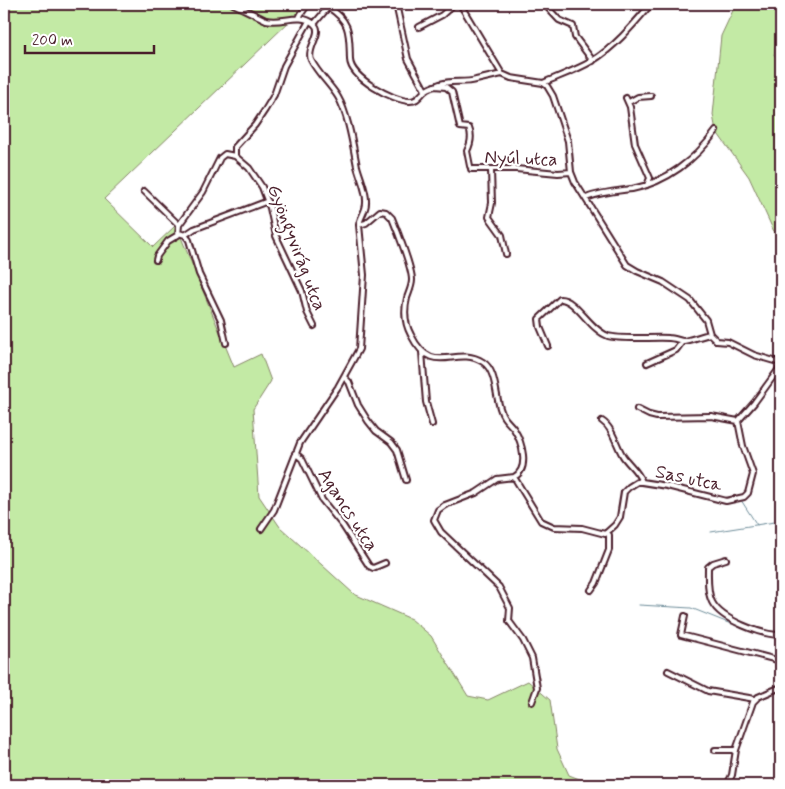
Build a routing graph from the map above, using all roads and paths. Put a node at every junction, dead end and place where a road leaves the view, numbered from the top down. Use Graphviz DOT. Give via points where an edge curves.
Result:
graph roads {
  1 [pos="233,4"];
  2 [pos="308,4"];
  3 [pos="396,4"];
  4 [pos="454,4"];
  5 [pos="460,4"];
  6 [pos="650,4"];
  7 [pos="330,5"];
  8 [pos="547,7"];
  9 [pos="299,18"];
  10 [pos="309,21"];
  11 [pos="314,24"];
  12 [pos="419,27"];
  13 [pos="593,61"];
  14 [pos="502,74"];
  15 [pos="543,83"];
  16 [pos="434,86"];
  17 [pos="425,90"];
  18 [pos="650,96"];
  19 [pos="716,131"];
  20 [pos="235,156"];
  21 [pos="491,170"];
  22 [pos="571,172"];
  23 [pos="646,185"];
  24 [pos="144,191"];
  25 [pos="586,198"];
  26 [pos="268,201"];
  27 [pos="179,225"];
  28 [pos="359,225"];
  29 [pos="179,233"];
  30 [pos="185,235"];
  31 [pos="506,254"];
  32 [pos="156,260"];
  33 [pos="314,326"];
  34 [pos="710,334"];
  35 [pos="682,342"];
  36 [pos="226,343"];
  37 [pos="548,346"];
  38 [pos="422,352"];
  39 [pos="647,362"];
  40 [pos="781,364"];
  41 [pos="344,377"];
  42 [pos="637,409"];
  43 [pos="602,421"];
  44 [pos="738,421"];
  45 [pos="432,424"];
  46 [pos="295,454"];
  47 [pos="514,477"];
  48 [pos="406,480"];
  49 [pos="642,482"];
  50 [pos="261,529"];
  51 [pos="607,533"];
  52 [pos="726,559"];
  53 [pos="385,562"];
  54 [pos="591,590"];
  55 [pos="685,616"];
  56 [pos="781,635"];
  57 [pos="781,660"];
  58 [pos="668,671"];
  59 [pos="781,687"];
  60 [pos="755,699"];
  61 [pos="532,702"];
  62 [pos="716,750"];
  63 [pos="736,750"];
  64 [pos="727,785"];
  1 -- 9 [label="street" via="271,22"];
  2 -- 9 [label="street"];
  3 -- 17 [label="street" via="408,59"];
  4 -- 12 [label="street" via="442,15"];
  5 -- 14 [label="street"];
  6 -- 13 [label="street" via="633,25"];
  7 -- 11 [label="street"];
  7 -- 17 [label="street" via="348,28 350,66 357,75 374,87 408,101 418,98"];
  8 -- 13 [label="street" via="559,20 573,26 575,37"];
  9 -- 10 [label="street"];
  10 -- 11 [label="street"];
  10 -- 20 [label="street" via="284,66 274,95 255,125 235,147"];
  11 -- 28 [label="street" via="317,30 310,56 338,98 355,149 366,202"];
  13 -- 15 [label="street"];
  14 -- 15 [label="street"];
  14 -- 16 [label="street"];
  15 -- 22 [label="street" via="553,96 568,141"];
  16 -- 17 [label="street"];
  16 -- 21 [label="street, Nyúl utca" via="446,87 452,92 460,127 469,128 470,146 467,151 471,168"];
  18 -- 23 [label="street" via="628,100 635,144 650,178"];
  19 -- 23 [label="street" via="681,167"];
  20 -- 26 [label="street, Gyöngyvirág utca" via="249,168"];
  20 -- 27 [label="street" via="224,154 220,158 203,192"];
  21 -- 22 [label="street, Nyúl utca"];
  21 -- 31 [label="street" via="489,217 502,235"];
  22 -- 25 [label="street"];
  23 -- 25 [label="street"];
  24 -- 27 [label="street"];
  25 -- 34 [label="street" via="631,268 663,282 690,300 706,320"];
  26 -- 30 [label="street"];
  26 -- 33 [label="street, Gyöngyvirág utca" via="276,236 302,291"];
  27 -- 29 [label="street"];
  28 -- 38 [label="street" via="380,212 386,212 392,218 411,273 406,322"];
  28 -- 41 [label="street" via="364,273 361,339 358,352"];
  29 -- 30 [label="street"];
  29 -- 32 [label="street" via="168,241"];
  30 -- 36 [label="street" via="221,320"];
  34 -- 35 [label="street"];
  34 -- 40 [label="street" via="717,341 728,342"];
  35 -- 37 [label="street" via="669,338 609,336 592,326 570,303 560,298 539,319"];
  35 -- 39 [label="street" via="676,350"];
  38 -- 45 [label="street" via="426,402"];
  38 -- 47 [label="street" via="437,359 474,358 488,366 500,410 516,433 522,454 522,469"];
  40 -- 44 [label="street"];
  41 -- 46 [label="street"];
  41 -- 48 [label="street" via="368,421 397,450"];
  42 -- 44 [label="street" via="657,417 711,416"];
  43 -- 49 [label="street"];
  44 -- 49 [label="street, Sas utca" via="753,474 744,497 726,500"];
  46 -- 50 [label="street" via="274,510"];
  46 -- 53 [label="street, Agancs utca" via="302,459 322,500 369,566 373,568"];
  47 -- 51 [label="street" via="546,525"];
  47 -- 61 [label="street" via="497,478 476,493 445,505 438,510 434,520 441,532 500,587 510,608 509,621 532,658 537,688"];
  49 -- 51 [label="street, Sas utca" via="624,492 620,517"];
  51 -- 54 [label="street" via="609,550"];
  52 -- 56 [label="street" via="709,564 711,601 716,608 752,629"];
  55 -- 57 [label="street" via="681,635"];
  58 -- 60 [label="street" via="700,688"];
  59 -- 60 [label="street"];
  60 -- 63 [label="street"];
  62 -- 63 [label="street"];
  63 -- 64 [label="street"];
}
